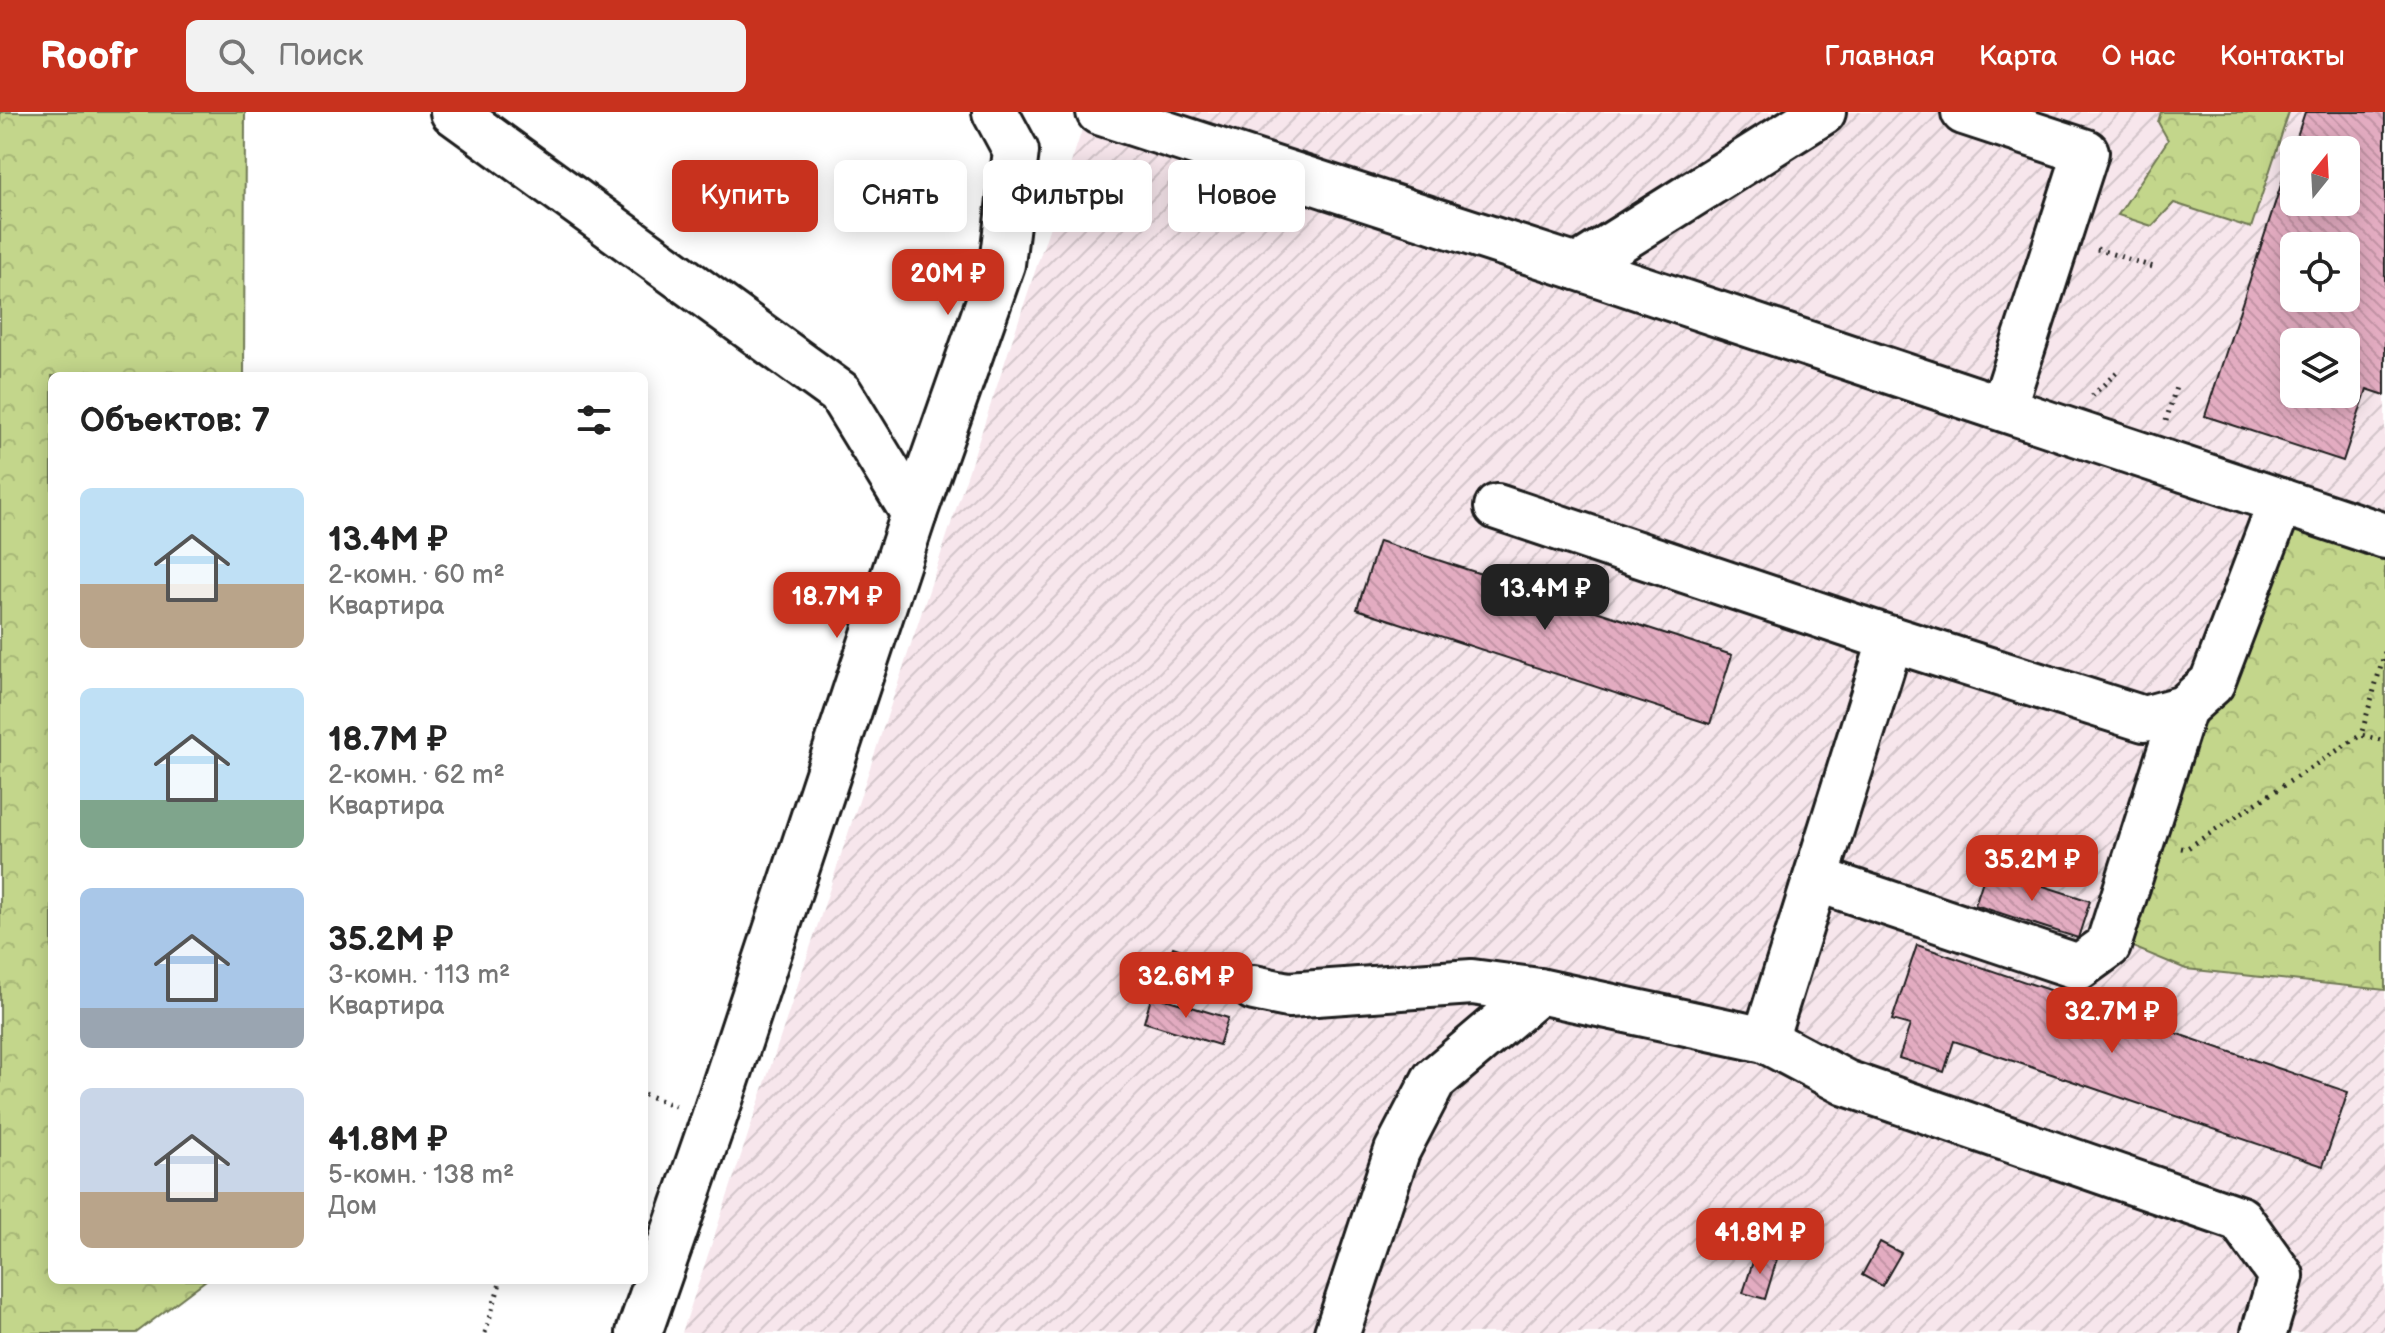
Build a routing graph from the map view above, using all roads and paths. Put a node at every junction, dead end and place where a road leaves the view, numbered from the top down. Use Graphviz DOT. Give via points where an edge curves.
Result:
graph roads {
  1 [pos="453,112"];
  2 [pos="995,112"];
  3 [pos="1099,112"];
  4 [pos="1823,112"];
  5 [pos="1964,112"];
  6 [pos="2058,237"];
  7 [pos="1577,267"];
  8 [pos="2153,267"];
  9 [pos="2003,408"];
  10 [pos="2281,501"];
  11 [pos="1497,507"];
  12 [pos="914,514"];
  13 [pos="2385,536"];
  14 [pos="1891,639"];
  15 [pos="2385,652"];
  16 [pos="2184,708"];
  17 [pos="2361,735"];
  18 [pos="2385,741"];
  19 [pos="2141,843"];
  20 [pos="1816,879"];
  21 [pos="1254,988"];
  22 [pos="1539,991"];
  23 [pos="1765,1040"];
  24 [pos="500,1284"];
  25 [pos="485,1333"];
  26 [pos="639,1333"];
  27 [pos="1337,1333"];
  28 [pos="2264,1333"];
  1 -- 12 [label="street" via="840,393"];
  2 -- 12 [label="street" via="1016,151 1002,264"];
  3 -- 7 [label="street"];
  4 -- 7 [label="street"];
  5 -- 6 [label="street" via="2086,152"];
  6 -- 8 [label="path"];
  6 -- 9 [label="street"];
  7 -- 9 [label="street"];
  9 -- 10 [label="street"];
  10 -- 13 [label="street"];
  10 -- 16 [label="street" via="2212,683"];
  11 -- 14 [label="street"];
  12 -- 26 [label="street"];
  14 -- 16 [label="street" via="2144,719"];
  14 -- 20 [label="street"];
  15 -- 17 [label="path"];
  16 -- 19 [label="street"];
  17 -- 18 [label="path"];
  17 -- 19 [label="path" via="2186,849"];
  19 -- 20 [label="street" via="2108,946 2079,967"];
  20 -- 23 [label="street"];
  21 -- 22 [label="street" via="1288,995 1472,982"];
  22 -- 23 [label="street"];
  22 -- 27 [label="street" via="1434,1080 1397,1151"];
  23 -- 28 [label="street" via="1846,1083 2240,1219 2281,1276"];
  24 -- 25 [label="path"];
}
